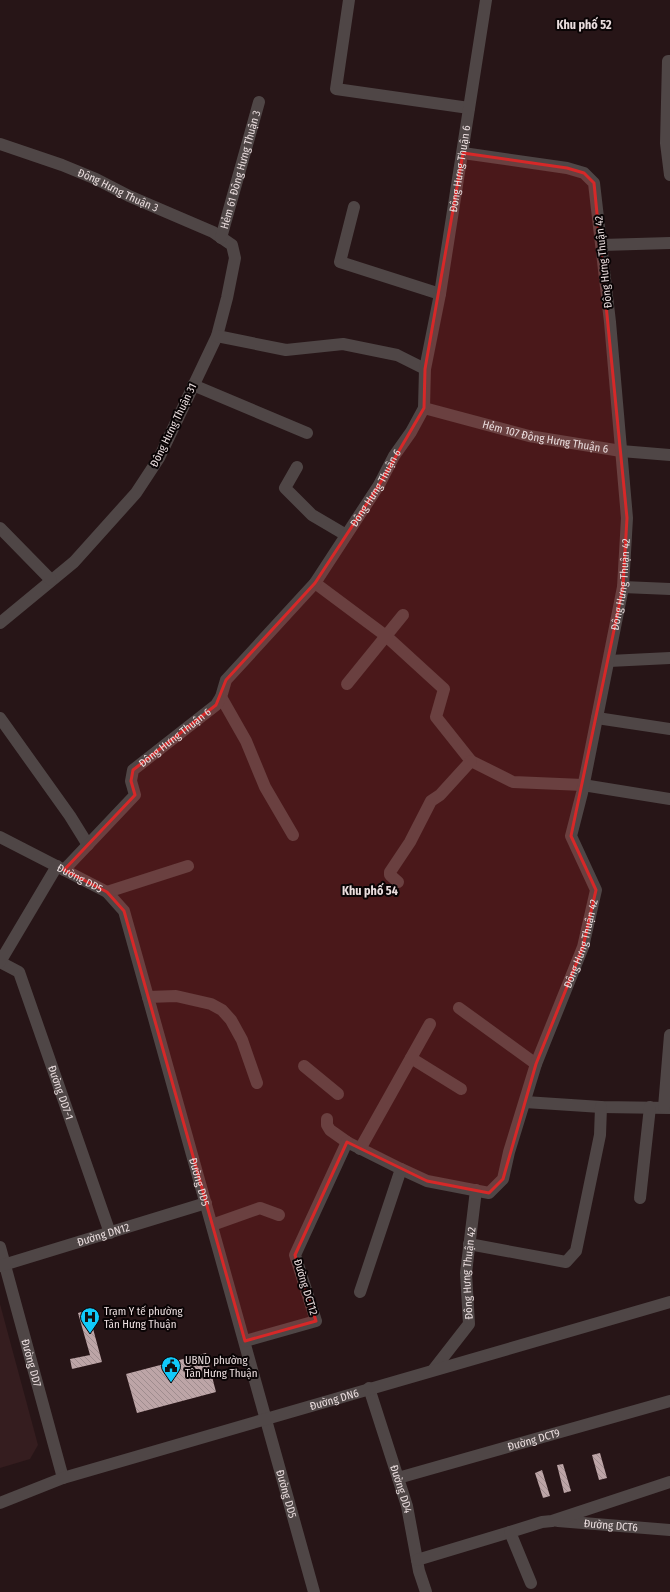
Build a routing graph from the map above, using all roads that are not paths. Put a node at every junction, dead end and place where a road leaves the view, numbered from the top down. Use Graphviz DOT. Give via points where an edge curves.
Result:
graph roads {
  1 [pos="349,0"];
  2 [pos="486,0"];
  3 [pos="670,61"];
  4 [pos="259,102"];
  5 [pos="469,108"];
  6 [pos="0,144"];
  7 [pos="463,153"];
  8 [pos="670,175"];
  9 [pos="354,207"];
  10 [pos="221,238"];
  11 [pos="670,243"];
  12 [pos="232,244"];
  13 [pos="602,244"];
  14 [pos="440,294"];
  15 [pos="217,336"];
  16 [pos="425,369"];
  17 [pos="193,385"];
  18 [pos="424,408"];
  19 [pos="307,433"];
  20 [pos="621,451"];
  21 [pos="670,455"];
  22 [pos="297,468"];
  23 [pos="0,528"];
  24 [pos="346,535"];
  25 [pos="51,580"];
  26 [pos="315,583"];
  27 [pos="623,587"];
  28 [pos="670,589"];
  29 [pos="403,615"];
  30 [pos="0,623"];
  31 [pos="386,636"];
  32 [pos="670,658"];
  33 [pos="609,661"];
  34 [pos="347,684"];
  35 [pos="221,697"];
  36 [pos="0,718"];
  37 [pos="597,718"];
  38 [pos="670,729"];
  39 [pos="472,761"];
  40 [pos="584,785"];
  41 [pos="670,799"];
  42 [pos="293,835"];
  43 [pos="0,837"];
  44 [pos="88,846"];
  45 [pos="188,866"];
  46 [pos="61,868"];
  47 [pos="398,882"];
  48 [pos="107,892"];
  49 [pos="0,962"];
  50 [pos="148,997"];
  51 [pos="458,1008"];
  52 [pos="430,1024"];
  53 [pos="670,1035"];
  54 [pos="411,1058"];
  55 [pos="536,1064"];
  56 [pos="304,1066"];
  57 [pos="257,1083"];
  58 [pos="461,1089"];
  59 [pos="338,1094"];
  60 [pos="525,1102"];
  61 [pos="601,1107"];
  62 [pos="650,1107"];
  63 [pos="667,1107"];
  64 [pos="327,1120"];
  65 [pos="347,1142"];
  66 [pos="360,1149"];
  67 [pos="401,1169"];
  68 [pos="476,1190"];
  69 [pos="640,1198"];
  70 [pos="206,1203"];
  71 [pos="279,1215"];
  72 [pos="212,1225"];
  73 [pos="110,1233"];
  74 [pos="469,1244"];
  75 [pos="0,1247"];
  76 [pos="2,1265"];
  77 [pos="360,1292"];
  78 [pos="670,1302"];
  79 [pos="245,1341"];
  80 [pos="434,1369"];
  81 [pos="369,1388"];
  82 [pos="670,1401"];
  83 [pos="267,1418"];
  84 [pos="63,1478"];
  85 [pos="398,1478"];
  86 [pos="670,1482"];
  87 [pos="0,1504"];
  88 [pos="552,1521"];
  89 [pos="670,1530"];
  90 [pos="510,1532"];
  91 [pos="417,1560"];
  92 [pos="532,1583"];
  93 [pos="314,1592"];
  94 [pos="426,1592"];
  1 -- 5 [label="street" via="336,89"];
  2 -- 5 [label="street, Đông Hưng Thuận 6"];
  3 -- 8 [label="street" via="666,143"];
  4 -- 10 [label="street, Hẻm 61 Đông Hưng Thuận 3"];
  5 -- 7 [label="street, Đông Hưng Thuận 6"];
  6 -- 10 [label="street, Đông Hưng Thuận 3" via="96,178"];
  7 -- 13 [label="street, Đông Hưng Thuận 42" via="567,168 584,173 594,183"];
  7 -- 14 [label="street, Đông Hưng Thuận 6"];
  9 -- 14 [label="street" via="340,262"];
  10 -- 12 [label="street, Đông Hưng Thuận 3"];
  11 -- 13 [label="street"];
  12 -- 15 [label="street, Đông Hưng Thuận 31" via="235,258"];
  13 -- 20 [label="street, Đông Hưng Thuận 42"];
  14 -- 16 [label="street, Đông Hưng Thuận 6"];
  15 -- 16 [label="street" via="286,350 343,344 397,355"];
  15 -- 17 [label="street, Đông Hưng Thuận 31"];
  16 -- 18 [label="street, Đông Hưng Thuận 6"];
  17 -- 19 [label="street"];
  17 -- 25 [label="street, Đông Hưng Thuận 31" via="162,453 136,494 74,562"];
  18 -- 20 [label="street, Hẻm 107 Đông Hưng Thuận 6" via="528,436"];
  18 -- 24 [label="street, Đông Hưng Thuận 6"];
  20 -- 21 [label="street, Hẻm 107 Đông Hưng Thuận 6"];
  20 -- 27 [label="street, Đông Hưng Thuận 42" via="627,518"];
  22 -- 24 [label="street" via="285,488 312,515"];
  23 -- 25 [label="street"];
  24 -- 26 [label="street, Đông Hưng Thuận 6"];
  25 -- 30 [label="street, Đông Hưng Thuận 31"];
  26 -- 31 [label="street"];
  26 -- 35 [label="street, Đông Hưng Thuận 6" via="226,680"];
  27 -- 28 [label="street"];
  27 -- 33 [label="street, Đông Hưng Thuận 42"];
  29 -- 31 [label="street"];
  31 -- 34 [label="street"];
  31 -- 39 [label="street" via="444,688 436,717"];
  32 -- 33 [label="street"];
  33 -- 37 [label="street, Đông Hưng Thuận 42"];
  35 -- 42 [label="street" via="246,741 265,787"];
  35 -- 44 [label="street, Đông Hưng Thuận 6" via="213,708 133,770 131,781 135,795"];
  36 -- 44 [label="street" via="70,816"];
  37 -- 38 [label="street"];
  37 -- 40 [label="street, Đông Hưng Thuận 42"];
  39 -- 40 [label="street" via="513,782"];
  39 -- 47 [label="street" via="429,804 410,842 390,872"];
  40 -- 41 [label="street"];
  40 -- 55 [label="street, Đông Hưng Thuận 42" via="571,836 596,890 583,947"];
  43 -- 46 [label="street, Đường DD5"];
  44 -- 46 [label="street, Đông Hưng Thuận 6"];
  45 -- 48 [label="street"];
  46 -- 48 [label="street, Đường DD5"];
  46 -- 49 [label="street, Đông Hưng Thuận 6"];
  48 -- 50 [label="street, Đường DD5" via="124,911"];
  49 -- 73 [label="street, Đường DD7-1" via="19,972"];
  50 -- 57 [label="street" via="176,996 211,1004 222,1010 242,1040"];
  50 -- 70 [label="street, Đường DD5"];
  51 -- 55 [label="street"];
  52 -- 54 [label="street"];
  53 -- 63 [label="street"];
  54 -- 58 [label="street"];
  54 -- 66 [label="street"];
  55 -- 60 [label="street, Đông Hưng Thuận 42"];
  56 -- 59 [label="street"];
  60 -- 61 [label="street"];
  60 -- 68 [label="street, Đông Hưng Thuận 42" via="503,1179 489,1193"];
  61 -- 62 [label="street"];
  61 -- 74 [label="street" via="600,1135 576,1251 566,1262"];
  62 -- 63 [label="street"];
  62 -- 69 [label="street"];
  64 -- 65 [label="street, Đông Hưng Thuận 42" via="330,1130"];
  65 -- 66 [label="street, Đông Hưng Thuận 42"];
  65 -- 79 [label="street, Đường DCT12" via="295,1255 316,1321"];
  66 -- 67 [label="street, Đông Hưng Thuận 42"];
  67 -- 68 [label="street, Đông Hưng Thuận 42" via="427,1181"];
  67 -- 77 [label="street"];
  68 -- 74 [label="street, Đông Hưng Thuận 42"];
  70 -- 72 [label="street, Đường DD5"];
  70 -- 73 [label="street, Đường DN12"];
  71 -- 72 [label="street" via="260,1208"];
  72 -- 79 [label="street, Đường DD5"];
  73 -- 76 [label="street, Đường DN12"];
  74 -- 80 [label="street, Đông Hưng Thuận 42" via="466,1273 469,1324"];
  75 -- 76 [label="street, Đường DD7"];
  76 -- 84 [label="street, Đường DD7"];
  78 -- 80 [label="street, Đường DN6"];
  79 -- 83 [label="street, Đường DD5"];
  80 -- 81 [label="street, Đường DN6"];
  81 -- 83 [label="street, Đường DN6"];
  81 -- 85 [label="street, Đường DD4"];
  82 -- 85 [label="street, Đường DCT9"];
  83 -- 84 [label="street, Đường DN6"];
  83 -- 93 [label="street, Đường DD5"];
  84 -- 87 [label="street, Đường DN6"];
  85 -- 91 [label="street, Đường DD4" via="407,1506"];
  86 -- 88 [label="street"];
  88 -- 89 [label="street, Đường DCT6"];
  88 -- 90 [label="street"];
  90 -- 91 [label="street"];
  90 -- 92 [label="street"];
  91 -- 94 [label="street, Đường DD4"];
}
